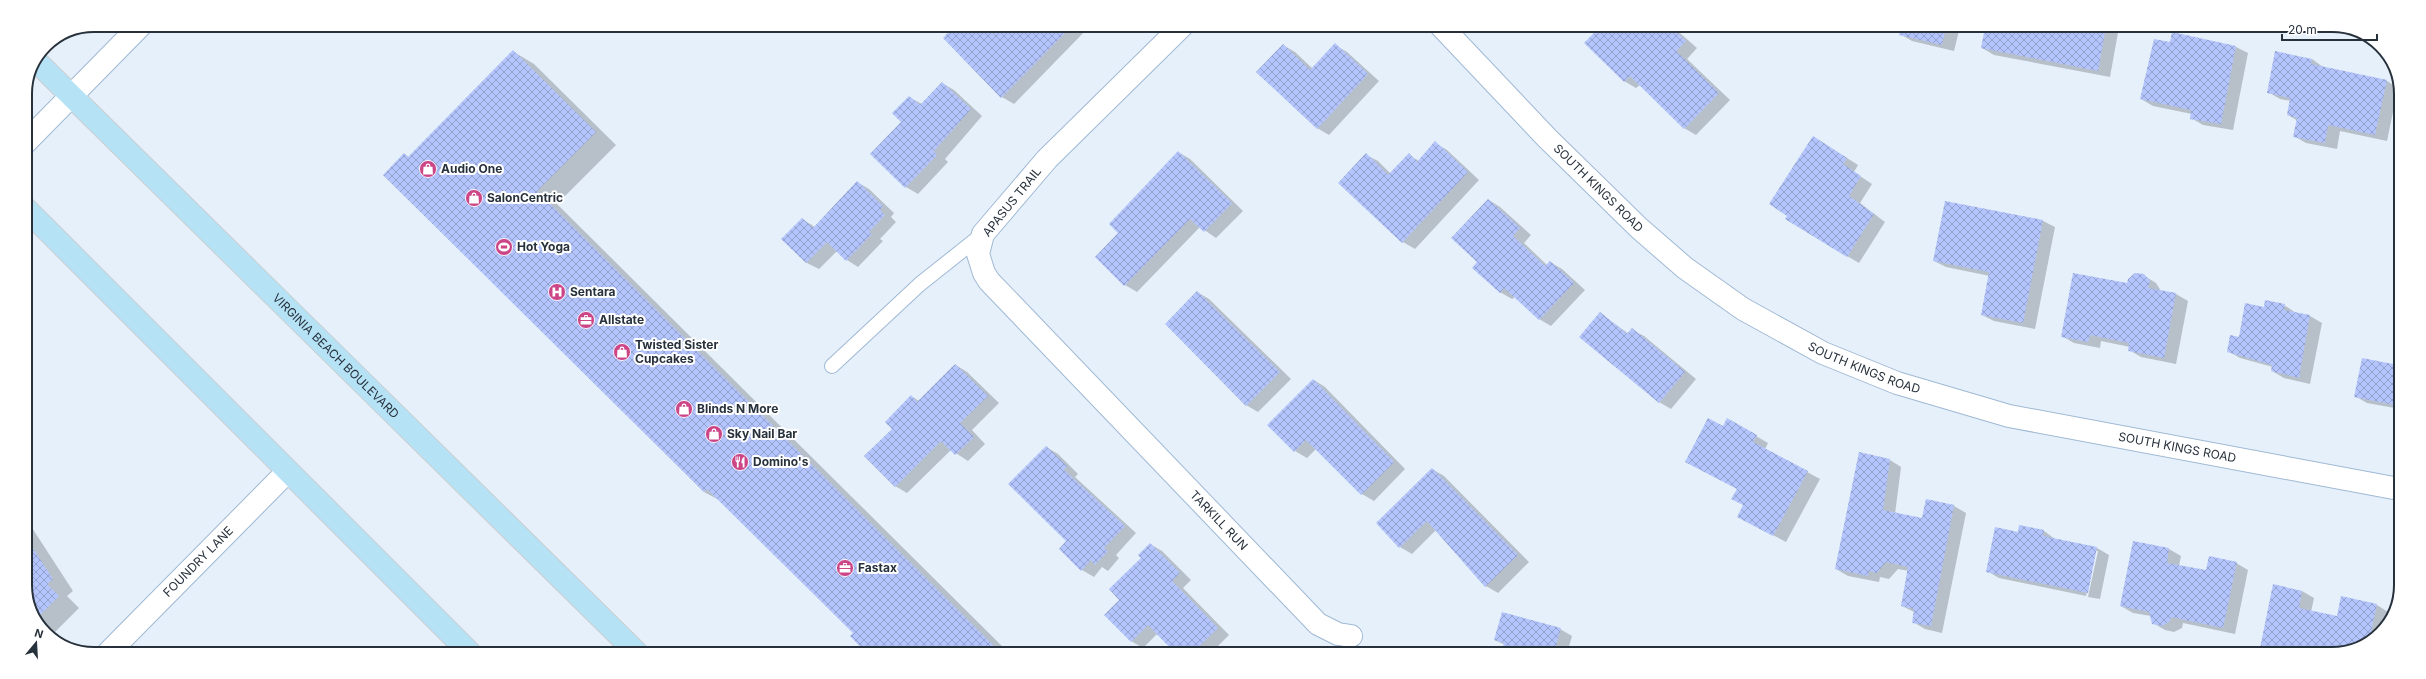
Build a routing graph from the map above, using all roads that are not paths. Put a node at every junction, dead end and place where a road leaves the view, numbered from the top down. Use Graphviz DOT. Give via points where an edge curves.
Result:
graph roads {
  1 [pos="134,32"];
  2 [pos="1176,32"];
  3 [pos="1448,32"];
  4 [pos="40,64"];
  5 [pos="72,95"];
  6 [pos="32,136"];
  7 [pos="32,215"];
  8 [pos="983,234"];
  9 [pos="832,366"];
  10 [pos="1095,392"];
  11 [pos="287,472"];
  12 [pos="2394,489"];
  13 [pos="1351,636"];
  14 [pos="114,647"];
  15 [pos="464,647"];
  16 [pos="631,647"];
  1 -- 5 [label="street"];
  2 -- 8 [label="street, APASUS TRAIL" via="1047,159"];
  3 -- 12 [label="street, SOUTH KINGS ROAD" via="1547,138 1639,228 1685,268 1743,309 1824,353 1898,383 2009,416"];
  4 -- 5 [label="main road, VIRGINIA BEACH BOULEVARD"];
  5 -- 6 [label="street"];
  5 -- 16 [label="main road, VIRGINIA BEACH BOULEVARD"];
  7 -- 11 [label="main road"];
  8 -- 9 [label="lane" via="920,284"];
  8 -- 10 [label="street, APASUS TRAIL" via="978,254 986,277"];
  10 -- 13 [label="street, TARKILL RUN" via="1318,624 1338,634"];
  11 -- 14 [label="street, FOUNDRY LANE"];
  11 -- 15 [label="main road"];
}
